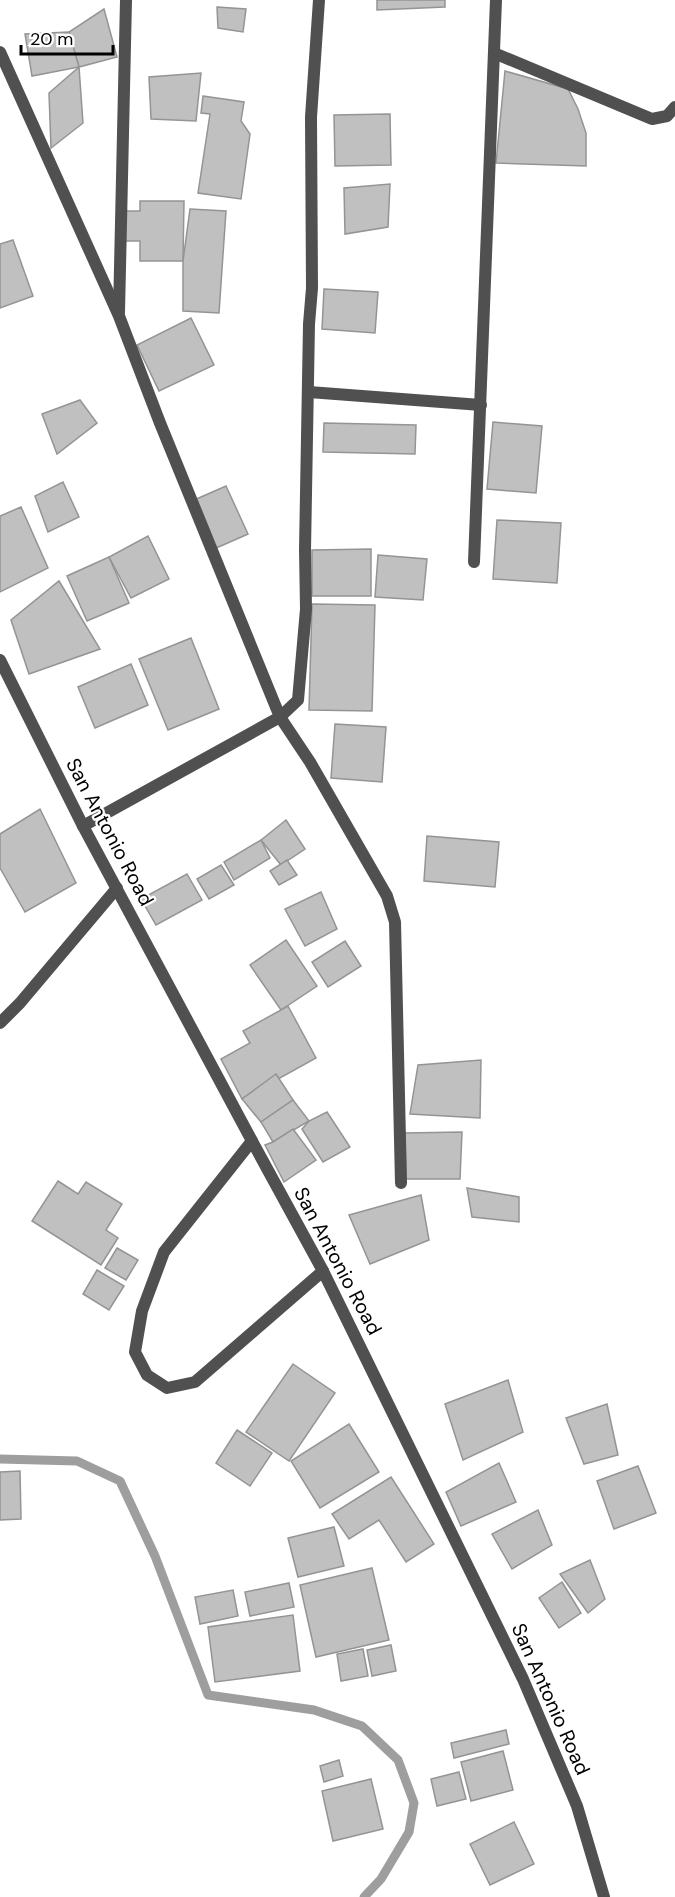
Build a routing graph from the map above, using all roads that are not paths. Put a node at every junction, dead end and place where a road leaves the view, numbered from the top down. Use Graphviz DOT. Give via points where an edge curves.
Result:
graph roads {
  1 [pos="126,0"];
  2 [pos="319,0"];
  3 [pos="496,0"];
  4 [pos="0,52"];
  5 [pos="494,53"];
  6 [pos="675,107"];
  7 [pos="119,316"];
  8 [pos="309,392"];
  9 [pos="481,405"];
  10 [pos="474,562"];
  11 [pos="0,660"];
  12 [pos="280,717"];
  13 [pos="83,826"];
  14 [pos="117,888"];
  15 [pos="0,1023"];
  16 [pos="252,1141"];
  17 [pos="401,1183"];
  18 [pos="323,1271"];
  19 [pos="604,1897"];
  1 -- 7 [label="street"];
  2 -- 8 [label="street" via="311,117"];
  3 -- 5 [label="street"];
  4 -- 7 [label="street"];
  5 -- 6 [label="street" via="652,119 667,116"];
  5 -- 9 [label="street"];
  7 -- 12 [label="street"];
  8 -- 9 [label="street"];
  8 -- 12 [label="street" via="306,609 298,700"];
  9 -- 10 [label="street"];
  11 -- 13 [label="street, San Antonio Road"];
  12 -- 13 [label="street"];
  12 -- 17 [label="street" via="387,896 395,922"];
  13 -- 14 [label="street, San Antonio Road"];
  14 -- 15 [label="street"];
  14 -- 16 [label="street, San Antonio Road"];
  16 -- 18 [label="street, San Antonio Road"];
  16 -- 18 [label="street" via="164,1252 142,1311 135,1352 147,1375 167,1388 195,1382"];
  18 -- 19 [label="street, San Antonio Road" via="523,1679 577,1806"];
}
